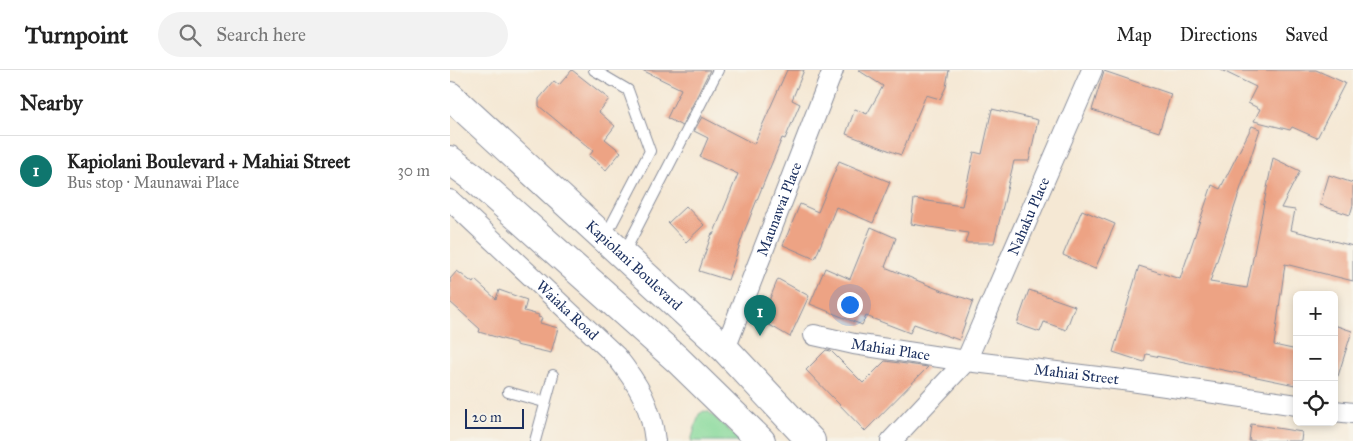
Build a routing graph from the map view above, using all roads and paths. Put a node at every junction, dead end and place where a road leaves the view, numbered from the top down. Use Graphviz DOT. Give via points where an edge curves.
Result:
graph roads {
  1 [pos="594,70"];
  2 [pos="718,70"];
  3 [pos="833,70"];
  4 [pos="1092,70"];
  5 [pos="450,96"];
  6 [pos="450,160"];
  7 [pos="450,200"];
  8 [pos="614,247"];
  9 [pos="814,334"];
  10 [pos="725,349"];
  11 [pos="966,361"];
  12 [pos="553,375"];
  13 [pos="508,392"];
  14 [pos="544,402"];
  15 [pos="1293,404"];
  16 [pos="1338,411"];
  17 [pos="1353,413"];
  18 [pos="535,441"];
  19 [pos="655,441"];
  20 [pos="761,441"];
  21 [pos="811,441"];
  22 [pos="891,441"];
  1 -- 8 [label="lane" via="628,90 650,152"];
  2 -- 8 [label="lane"];
  3 -- 10 [label="street, Maunawai Place"];
  4 -- 11 [label="street, Nahaku Place"];
  5 -- 8 [label="main road, Kapiolani Boulevard"];
  6 -- 20 [label="main road" via="678,360"];
  7 -- 19 [label="street, Waiaka Road" via="616,356 637,382 648,408"];
  8 -- 10 [label="main road, Kapiolani Boulevard"];
  9 -- 11 [label="street, Mahiai Place" via="854,344"];
  10 -- 21 [label="main road, Kapiolani Boulevard"];
  11 -- 15 [label="street, Mahiai Street"];
  11 -- 22 [label="street"];
  12 -- 14 [label="lane"];
  13 -- 14 [label="lane"];
  14 -- 18 [label="lane"];
  16 -- 17 [label="street"];
}
